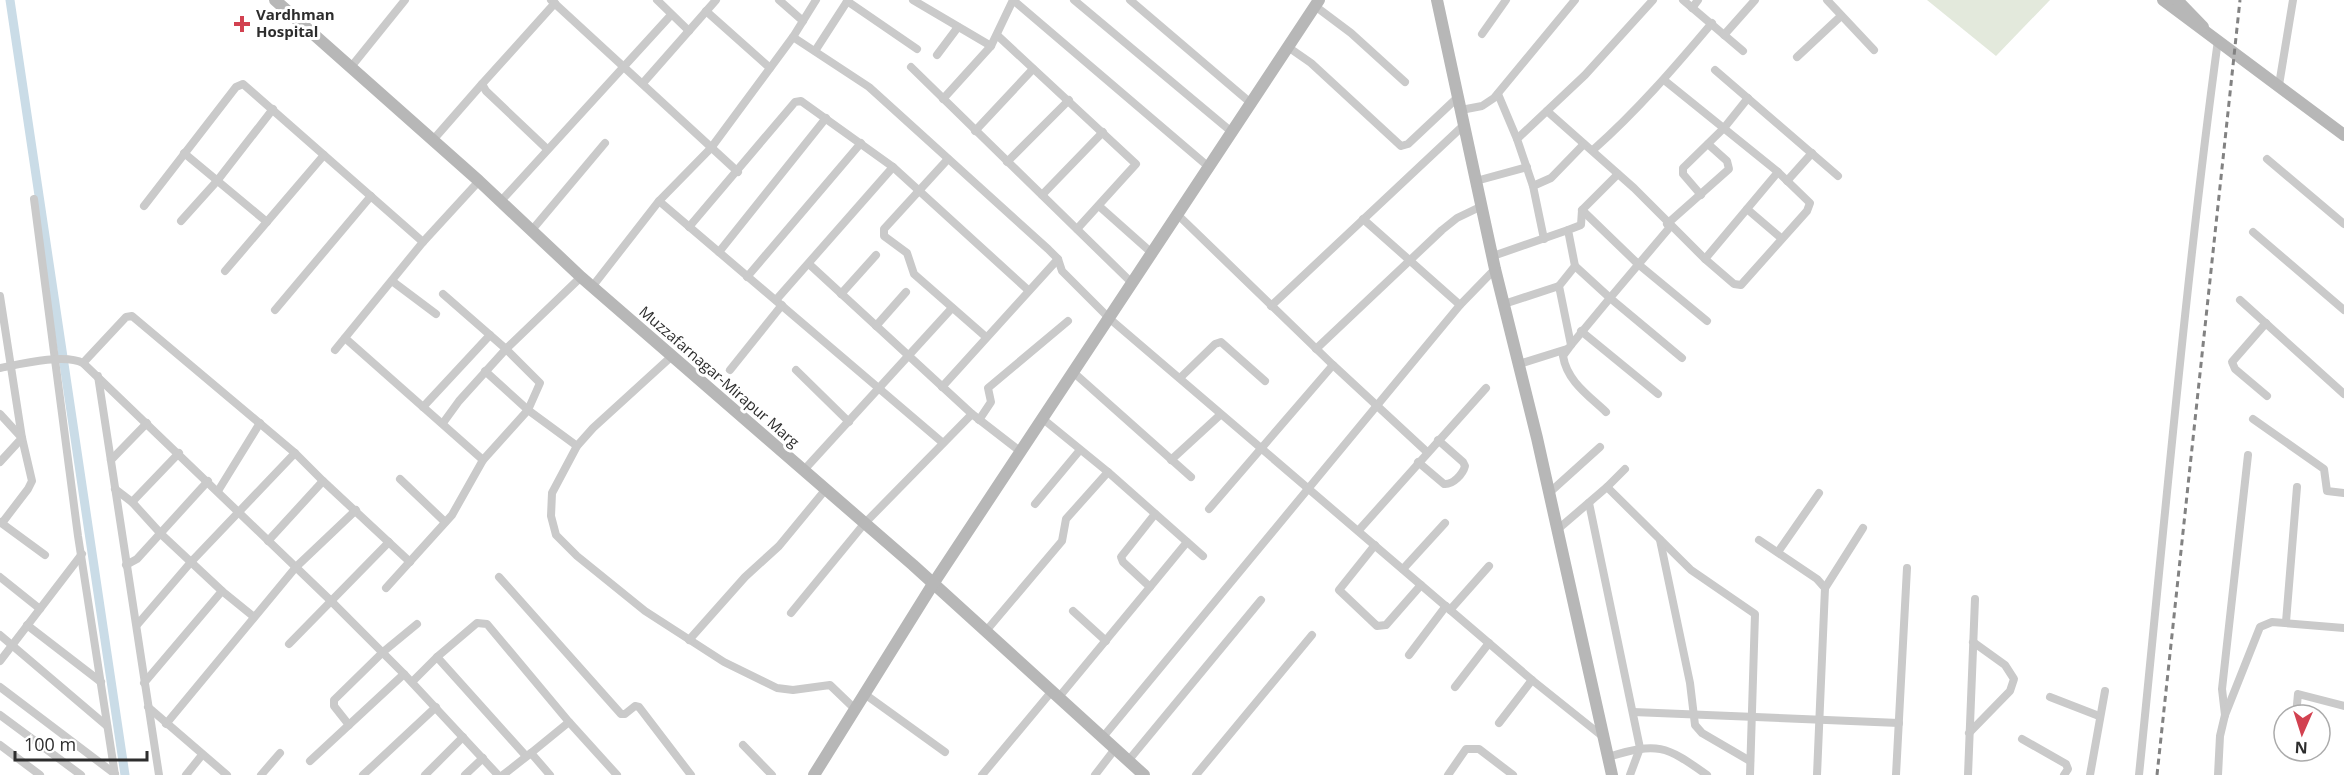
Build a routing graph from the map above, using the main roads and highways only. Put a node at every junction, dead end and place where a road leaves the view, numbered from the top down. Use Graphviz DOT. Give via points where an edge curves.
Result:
graph roads {
  1 [pos="275,0"];
  2 [pos="1437,0"];
  3 [pos="2163,0"];
  4 [pos="2178,0"];
  5 [pos="1317,3"];
  6 [pos="2205,30"];
  7 [pos="2344,135"];
  8 [pos="933,584"];
  9 [pos="814,775"];
  10 [pos="1144,775"];
  11 [pos="1612,775"];
  1 -- 8 [label="main road, Muzzafarnagar-Mirapur Marg" via="592,287"];
  2 -- 11 [label="main road"];
  3 -- 6 [label="main road"];
  4 -- 6 [label="main road"];
  5 -- 8 [label="main road"];
  6 -- 7 [label="main road"];
  8 -- 9 [label="main road"];
  8 -- 10 [label="main road, Muzzafarnagar-Mirapur Marg"];
}
